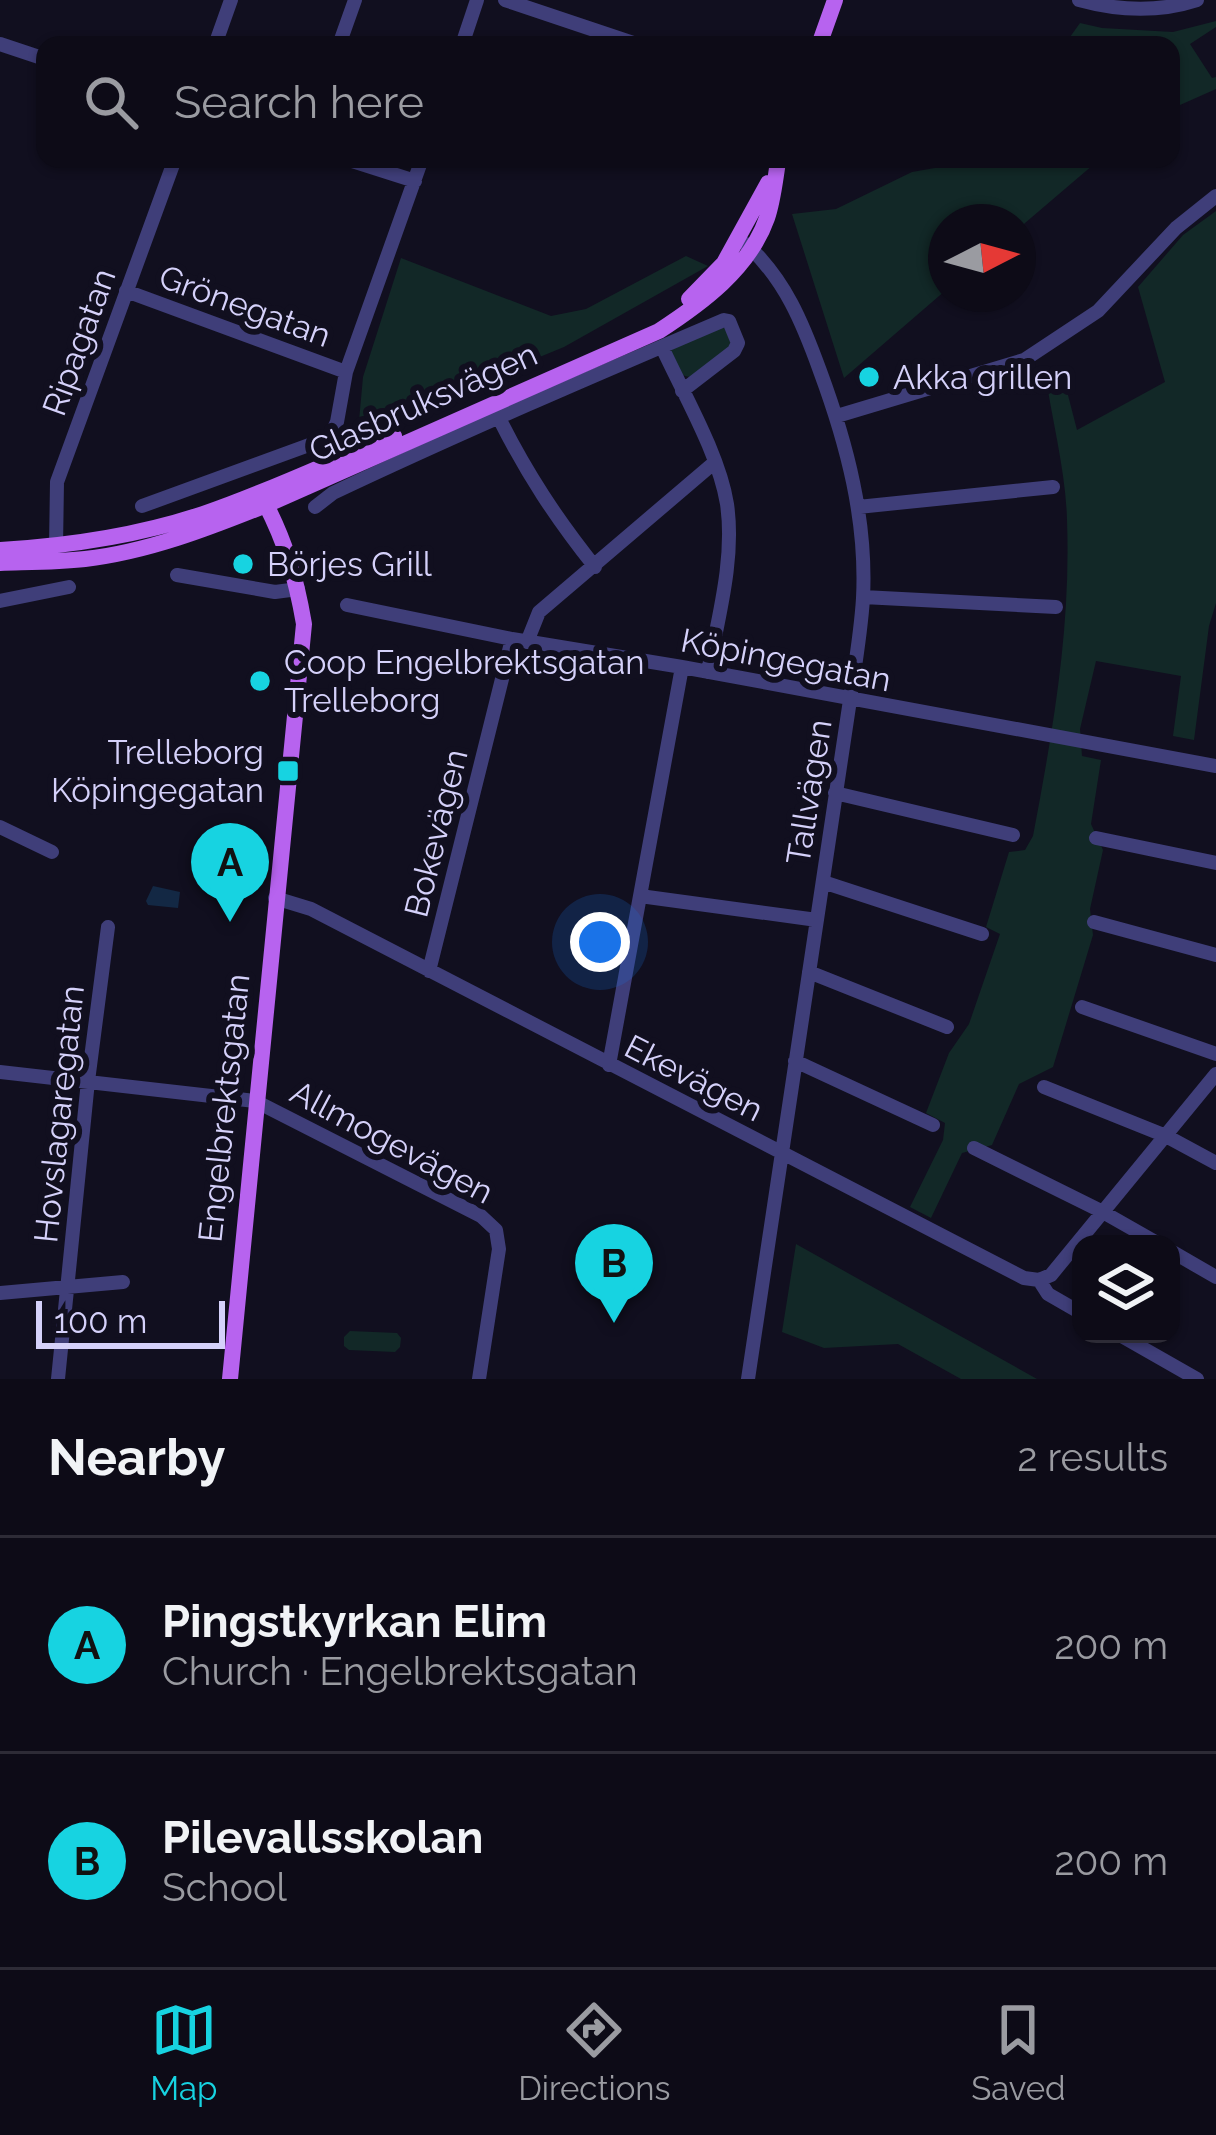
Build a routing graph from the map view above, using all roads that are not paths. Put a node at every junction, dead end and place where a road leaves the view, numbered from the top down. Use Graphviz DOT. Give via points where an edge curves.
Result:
graph roads {
  1 [pos="231,0"];
  2 [pos="355,0"];
  3 [pos="477,0"];
  4 [pos="505,0"];
  5 [pos="835,0"];
  6 [pos="1197,0"];
  7 [pos="1083,1"];
  8 [pos="218,36"];
  9 [pos="342,36"];
  10 [pos="465,36"];
  11 [pos="612,36"];
  12 [pos="822,36"];
  13 [pos="0,44"];
  14 [pos="36,56"];
  15 [pos="172,168"];
  16 [pos="373,168"];
  17 [pos="419,168"];
  18 [pos="776,168"];
  19 [pos="415,182"];
  20 [pos="1216,196"];
  21 [pos="745,243"];
  22 [pos="125,291"];
  23 [pos="662,346"];
  24 [pos="346,372"];
  25 [pos="682,391"];
  26 [pos="837,416"];
  27 [pos="499,418"];
  28 [pos="715,462"];
  29 [pos="1053,487"];
  30 [pos="263,499"];
  31 [pos="142,506"];
  32 [pos="314,507"];
  33 [pos="858,507"];
  34 [pos="56,547"];
  35 [pos="0,550"];
  36 [pos="0,563"];
  37 [pos="595,567"];
  38 [pos="177,575"];
  39 [pos="69,587"];
  40 [pos="298,589"];
  41 [pos="863,597"];
  42 [pos="0,603"];
  43 [pos="347,604"];
  44 [pos="1056,607"];
  45 [pos="0,620"];
  46 [pos="520,640"];
  47 [pos="682,667"];
  48 [pos="708,672"];
  49 [pos="850,700"];
  50 [pos="1216,766"];
  51 [pos="835,793"];
  52 [pos="0,826"];
  53 [pos="1013,835"];
  54 [pos="1096,838"];
  55 [pos="52,852"];
  56 [pos="1216,863"];
  57 [pos="823,882"];
  58 [pos="640,896"];
  59 [pos="275,898"];
  60 [pos="817,920"];
  61 [pos="1094,922"];
  62 [pos="108,927"];
  63 [pos="982,934"];
  64 [pos="1216,955"];
  65 [pos="428,971"];
  66 [pos="809,972"];
  67 [pos="1082,1007"];
  68 [pos="947,1027"];
  69 [pos="1216,1054"];
  70 [pos="795,1061"];
  71 [pos="609,1065"];
  72 [pos="0,1072"];
  73 [pos="1216,1074"];
  74 [pos="88,1082"];
  75 [pos="1044,1088"];
  76 [pos="255,1101"];
  77 [pos="933,1125"];
  78 [pos="1166,1136"];
  79 [pos="974,1148"];
  80 [pos="782,1153"];
  81 [pos="1216,1162"];
  82 [pos="1101,1211"];
  83 [pos="1143,1235"];
  84 [pos="1180,1256"];
  85 [pos="1216,1277"];
  86 [pos="1039,1280"];
  87 [pos="123,1282"];
  88 [pos="68,1287"];
  89 [pos="0,1293"];
  90 [pos="1072,1308"];
  91 [pos="1134,1343"];
  92 [pos="58,1379"];
  93 [pos="230,1379"];
  94 [pos="479,1379"];
  95 [pos="748,1379"];
  96 [pos="1197,1379"];
  1 -- 8 [label="street"];
  2 -- 9 [label="street"];
  3 -- 10 [label="street"];
  4 -- 11 [label="street"];
  5 -- 12 [label="main road"];
  6 -- 7 [label="street" via="1125,10"];
  13 -- 14 [label="street"];
  15 -- 22 [label="street, Ripagatan"];
  16 -- 19 [label="street"];
  17 -- 19 [label="street"];
  18 -- 21 [label="main road, Glasbruksvägen"];
  19 -- 24 [label="street"];
  20 -- 26 [label="street" via="1098,311 1024,360"];
  21 -- 26 [label="street, Tallvägen" via="786,290"];
  21 -- 30 [label="main road, Glasbruksvägen" via="694,295 629,335 344,456"];
  22 -- 24 [label="street, Grönegatan"];
  22 -- 34 [label="street, Ripagatan" via="57,482"];
  23 -- 25 [label="street"];
  23 -- 25 [label="street" via="729,322 734,352"];
  23 -- 27 [label="street"];
  24 -- 31 [label="street" via="337,422 320,441"];
  25 -- 28 [label="street"];
  26 -- 33 [label="street, Tallvägen"];
  27 -- 32 [label="street"];
  27 -- 37 [label="street" via="527,474"];
  28 -- 37 [label="street"];
  28 -- 48 [label="street" via="728,541"];
  29 -- 33 [label="street"];
  30 -- 34 [label="main road, Glasbruksvägen"];
  30 -- 36 [label="main road, Glasbruksvägen" via="155,544 88,559"];
  30 -- 40 [label="main road, Engelbrektsgatan"];
  33 -- 41 [label="street, Tallvägen"];
  34 -- 35 [label="main road, Glasbruksvägen"];
  37 -- 46 [label="street" via="539,612"];
  38 -- 40 [label="street"];
  39 -- 42 [label="street"];
  40 -- 59 [label="main road, Engelbrektsgatan" via="304,624"];
  41 -- 44 [label="street"];
  41 -- 49 [label="street, Tallvägen"];
  42 -- 45 [label="street"];
  43 -- 46 [label="street, Köpingegatan"];
  46 -- 47 [label="street, Köpingegatan"];
  46 -- 65 [label="street, Bokevägen"];
  47 -- 48 [label="street, Köpingegatan"];
  47 -- 58 [label="street"];
  48 -- 49 [label="street, Köpingegatan"];
  49 -- 50 [label="street, Köpingegatan"];
  49 -- 51 [label="street, Tallvägen"];
  51 -- 53 [label="street"];
  51 -- 57 [label="street, Tallvägen"];
  52 -- 55 [label="street"];
  54 -- 56 [label="street"];
  57 -- 60 [label="street, Tallvägen"];
  57 -- 63 [label="street"];
  58 -- 60 [label="street"];
  58 -- 71 [label="street"];
  59 -- 65 [label="street, Ekevägen"];
  59 -- 76 [label="main road, Engelbrektsgatan"];
  60 -- 66 [label="street, Tallvägen"];
  61 -- 64 [label="street"];
  62 -- 74 [label="street, Hovslagaregatan"];
  65 -- 71 [label="street, Ekevägen"];
  66 -- 68 [label="street"];
  66 -- 70 [label="street, Tallvägen"];
  67 -- 69 [label="street"];
  70 -- 77 [label="street"];
  70 -- 80 [label="street, Tallvägen"];
  71 -- 80 [label="street, Ekevägen"];
  72 -- 74 [label="street"];
  73 -- 78 [label="street"];
  74 -- 76 [label="street"];
  74 -- 88 [label="street, Hovslagaregatan"];
  75 -- 78 [label="street"];
  76 -- 93 [label="main road, Engelbrektsgatan"];
  76 -- 94 [label="street, Allmogevägen" via="489,1221 499,1249"];
  78 -- 81 [label="street"];
  78 -- 82 [label="street"];
  79 -- 82 [label="street"];
  80 -- 86 [label="street, Ekevägen"];
  80 -- 95 [label="street, Tallvägen"];
  82 -- 83 [label="street"];
  82 -- 86 [label="street" via="1052,1275"];
  84 -- 85 [label="street"];
  86 -- 90 [label="street, Ekevägen"];
  87 -- 88 [label="street"];
  88 -- 89 [label="street"];
  88 -- 92 [label="street, Hovslagaregatan"];
  91 -- 96 [label="street"];
}
